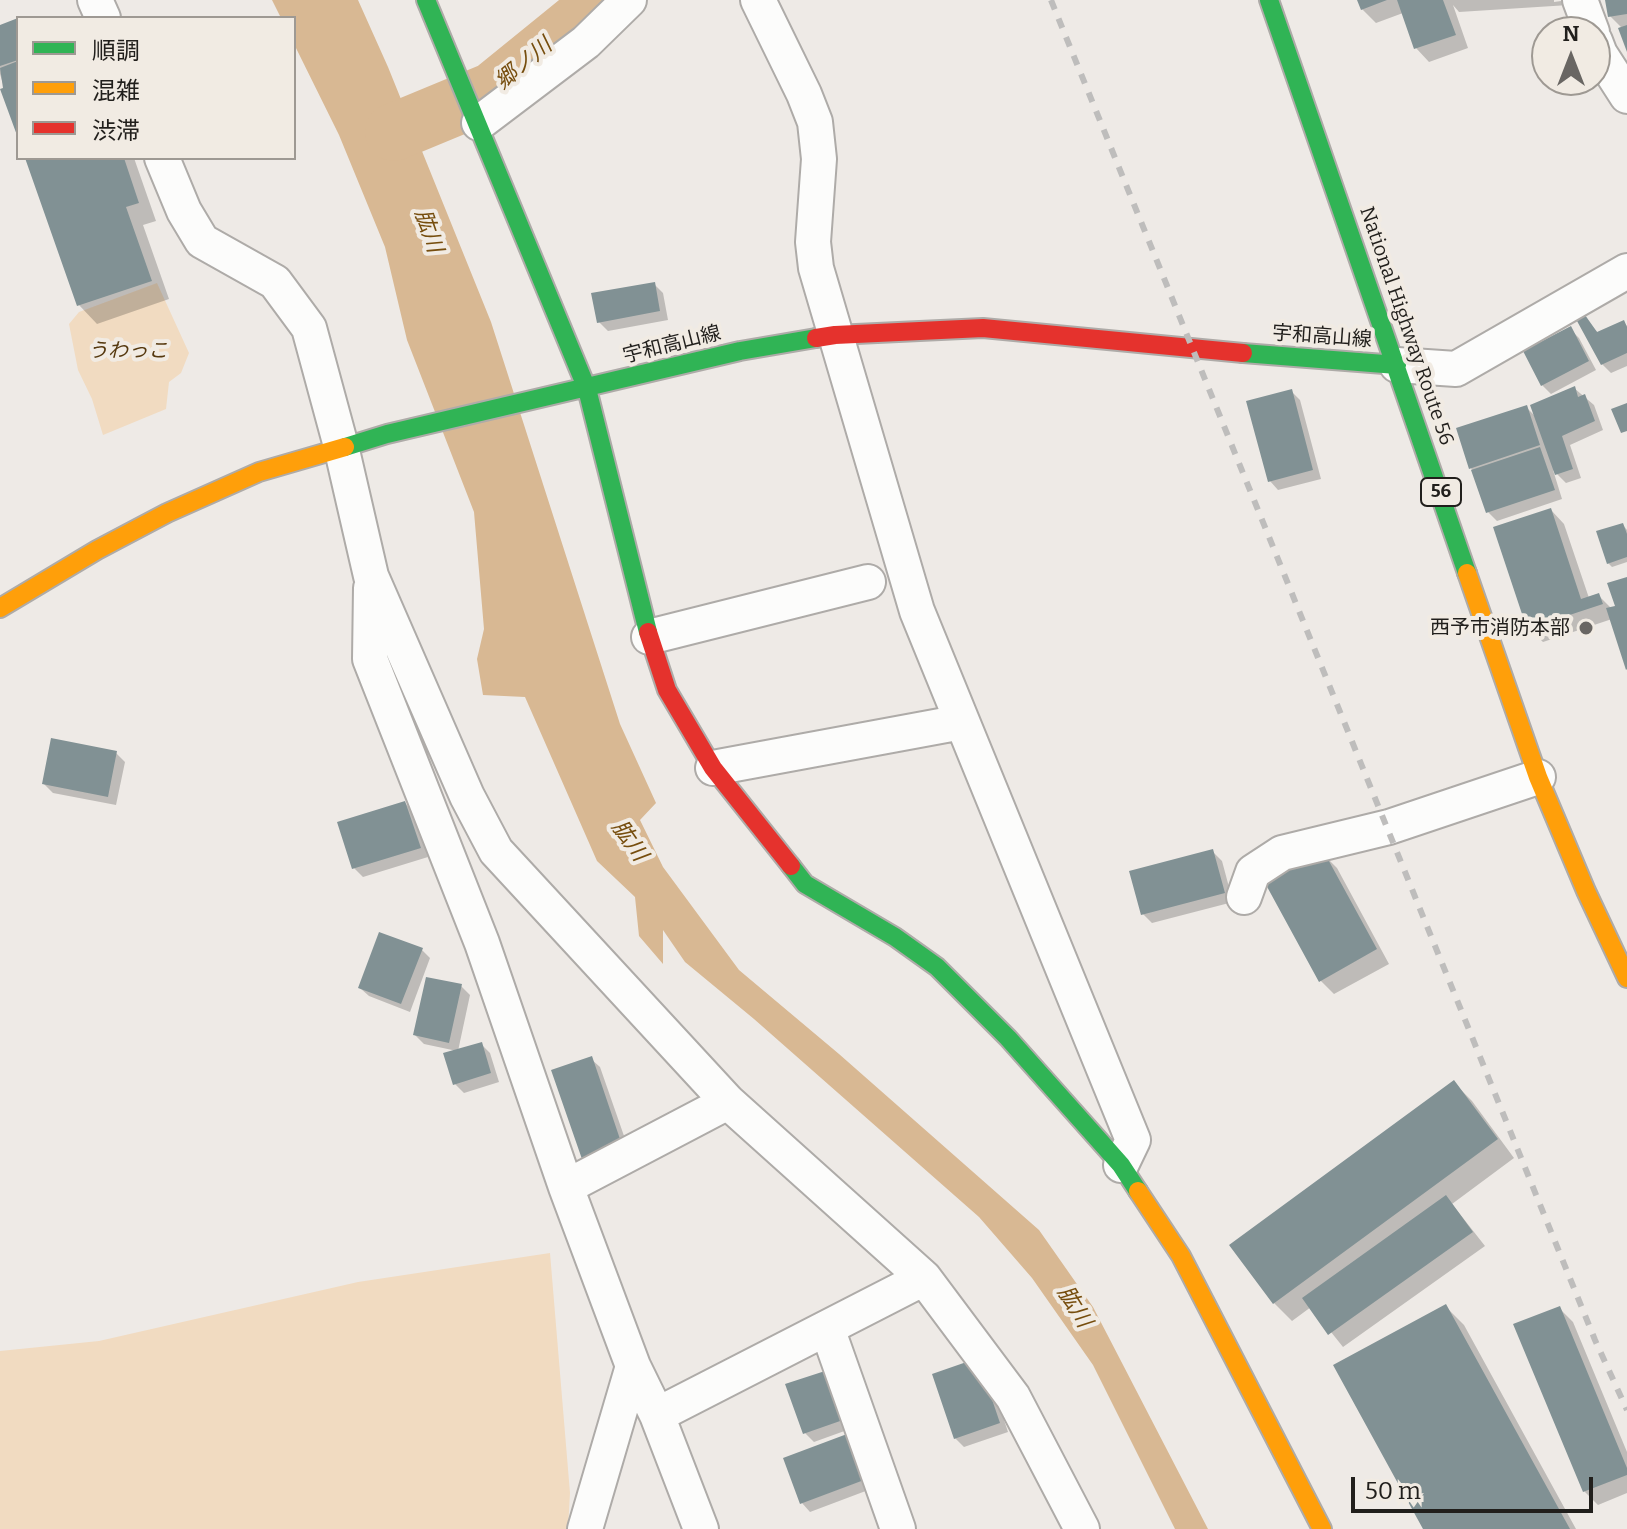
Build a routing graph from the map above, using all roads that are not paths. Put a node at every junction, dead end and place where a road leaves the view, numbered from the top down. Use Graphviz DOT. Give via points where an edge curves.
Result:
graph roads {
  1 [pos="426,0"];
  2 [pos="629,0"];
  3 [pos="758,0"];
  4 [pos="1269,0"];
  5 [pos="1611,71"];
  6 [pos="1627,96"];
  7 [pos="479,123"];
  8 [pos="163,160"];
  9 [pos="1627,271"];
  10 [pos="835,335"];
  11 [pos="1397,365"];
  12 [pos="587,389"];
  13 [pos="341,446"];
  14 [pos="371,576"];
  15 [pos="868,582"];
  16 [pos="0,608"];
  17 [pos="649,637"];
  18 [pos="962,722"];
  19 [pos="713,768"];
  20 [pos="1538,777"];
  21 [pos="1244,897"];
  22 [pos="1627,978"];
  23 [pos="728,1102"];
  24 [pos="1121,1165"];
  25 [pos="566,1187"];
  26 [pos="924,1278"];
  27 [pos="827,1328"];
  28 [pos="633,1366"];
  29 [pos="657,1415"];
  30 [pos="585,1529"];
  31 [pos="701,1529"];
  32 [pos="898,1529"];
  33 [pos="1082,1529"];
  34 [pos="1322,1529"];
  1 -- 7 [label="main road"];
  2 -- 7 [label="street" via="586,42"];
  3 -- 10 [label="street" via="815,122 819,159 813,242"];
  4 -- 11 [label="main road, National Highway Route 56 / 56"];
  5 -- 6 [label="street"];
  7 -- 12 [label="main road"];
  8 -- 13 [label="street" via="202,241 275,282 309,328"];
  9 -- 11 [label="street" via="1456,369"];
  10 -- 11 [label="main road, 宇和高山線" via="983,328"];
  10 -- 12 [label="main road, 宇和高山線" via="740,351"];
  10 -- 18 [label="street" via="917,611"];
  11 -- 20 [label="main road, National Highway Route 56 / 56"];
  12 -- 13 [label="main road, 宇和高山線"];
  12 -- 17 [label="main road"];
  13 -- 14 [label="street"];
  13 -- 16 [label="main road, 宇和高山線" via="250,475 167,513"];
  14 -- 23 [label="street" via="496,851"];
  14 -- 25 [label="street" via="370,659 482,943"];
  15 -- 17 [label="street"];
  17 -- 19 [label="main road" via="667,690"];
  18 -- 19 [label="street"];
  18 -- 24 [label="street" via="1133,1140"];
  19 -- 24 [label="main road" via="805,884 937,967"];
  20 -- 21 [label="street" via="1389,827 1282,853 1253,872"];
  20 -- 22 [label="main road, National Highway Route 56 / 56"];
  23 -- 25 [label="street"];
  23 -- 26 [label="street"];
  24 -- 34 [label="main road" via="1181,1256"];
  25 -- 28 [label="street"];
  26 -- 27 [label="street"];
  26 -- 33 [label="street" via="1013,1397"];
  27 -- 29 [label="street"];
  27 -- 32 [label="street"];
  28 -- 29 [label="street"];
  28 -- 30 [label="street"];
  29 -- 31 [label="street"];
}
